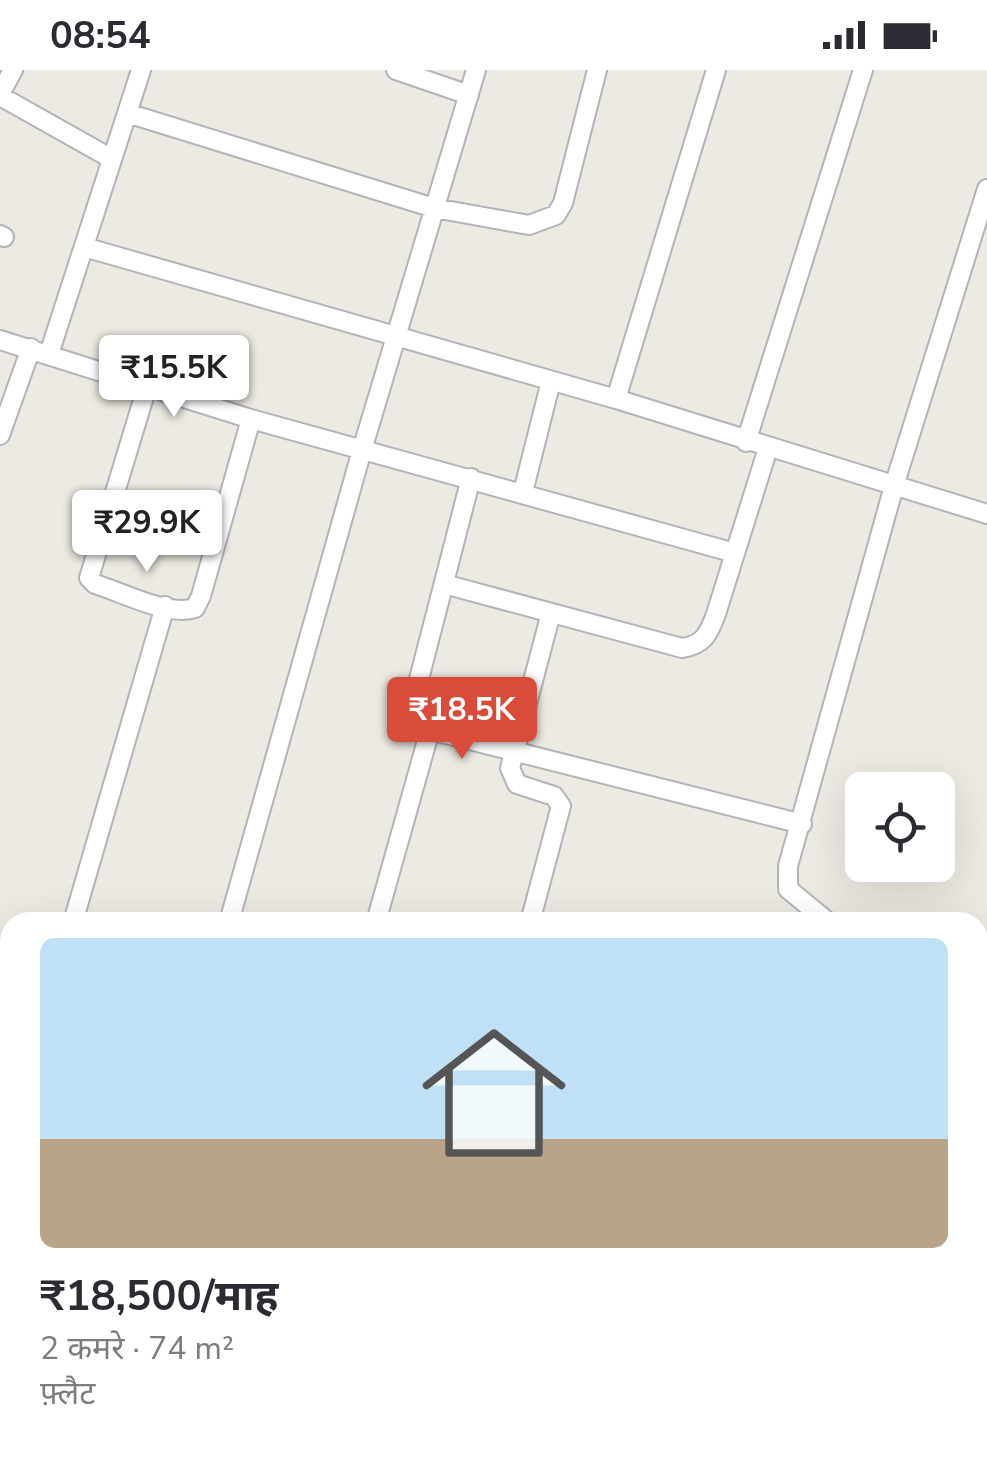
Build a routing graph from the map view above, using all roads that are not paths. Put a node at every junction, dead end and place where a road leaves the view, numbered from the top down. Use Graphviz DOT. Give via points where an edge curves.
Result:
graph roads {
  1 [pos="14,70"];
  2 [pos="142,70"];
  3 [pos="396,70"];
  4 [pos="476,70"];
  5 [pos="597,70"];
  6 [pos="716,70"];
  7 [pos="863,70"];
  8 [pos="0,95"];
  9 [pos="469,95"];
  10 [pos="127,113"];
  11 [pos="112,159"];
  12 [pos="987,189"];
  13 [pos="434,208"];
  14 [pos="84,247"];
  15 [pos="396,338"];
  16 [pos="0,340"];
  17 [pos="40,351"];
  18 [pos="551,381"];
  19 [pos="147,387"];
  20 [pos="616,399"];
  21 [pos="252,419"];
  22 [pos="0,435"];
  23 [pos="746,442"];
  24 [pos="768,448"];
  25 [pos="362,450"];
  26 [pos="470,478"];
  27 [pos="894,486"];
  28 [pos="522,492"];
  29 [pos="987,514"];
  30 [pos="735,553"];
  31 [pos="444,584"];
  32 [pos="165,606"];
  33 [pos="551,613"];
  34 [pos="430,730"];
  35 [pos="513,751"];
  36 [pos="802,824"];
  37 [pos="76,912"];
  38 [pos="232,912"];
  39 [pos="379,912"];
  40 [pos="533,912"];
  41 [pos="816,912"];
  1 -- 8 [label="street"];
  2 -- 10 [label="street"];
  3 -- 9 [label="street"];
  4 -- 9 [label="street"];
  5 -- 13 [label="street" via="556,215 529,225"];
  6 -- 20 [label="street"];
  7 -- 23 [label="street"];
  8 -- 11 [label="street"];
  9 -- 13 [label="street"];
  10 -- 11 [label="street"];
  10 -- 13 [label="street"];
  11 -- 14 [label="street"];
  12 -- 27 [label="street"];
  13 -- 15 [label="street"];
  14 -- 15 [label="street"];
  14 -- 17 [label="street"];
  15 -- 18 [label="street"];
  15 -- 25 [label="street"];
  16 -- 17 [label="street"];
  17 -- 19 [label="street"];
  17 -- 22 [label="street"];
  18 -- 20 [label="street"];
  18 -- 28 [label="street"];
  19 -- 21 [label="street"];
  19 -- 32 [label="street" via="90,578"];
  20 -- 23 [label="street"];
  21 -- 25 [label="street"];
  21 -- 32 [label="street" via="201,596 187,611"];
  23 -- 24 [label="street"];
  24 -- 27 [label="street"];
  24 -- 30 [label="street"];
  25 -- 26 [label="street"];
  25 -- 38 [label="street"];
  26 -- 28 [label="street"];
  26 -- 31 [label="street"];
  27 -- 29 [label="street"];
  27 -- 36 [label="street"];
  28 -- 30 [label="street"];
  30 -- 33 [label="street" via="708,636 696,646 682,648"];
  31 -- 33 [label="street"];
  31 -- 34 [label="street" via="412,710 414,721"];
  32 -- 37 [label="street"];
  33 -- 35 [label="street"];
  34 -- 35 [label="street"];
  34 -- 39 [label="street"];
  35 -- 36 [label="street"];
  35 -- 40 [label="street" via="511,777 554,796 561,806"];
  36 -- 41 [label="street" via="788,888"];
}
